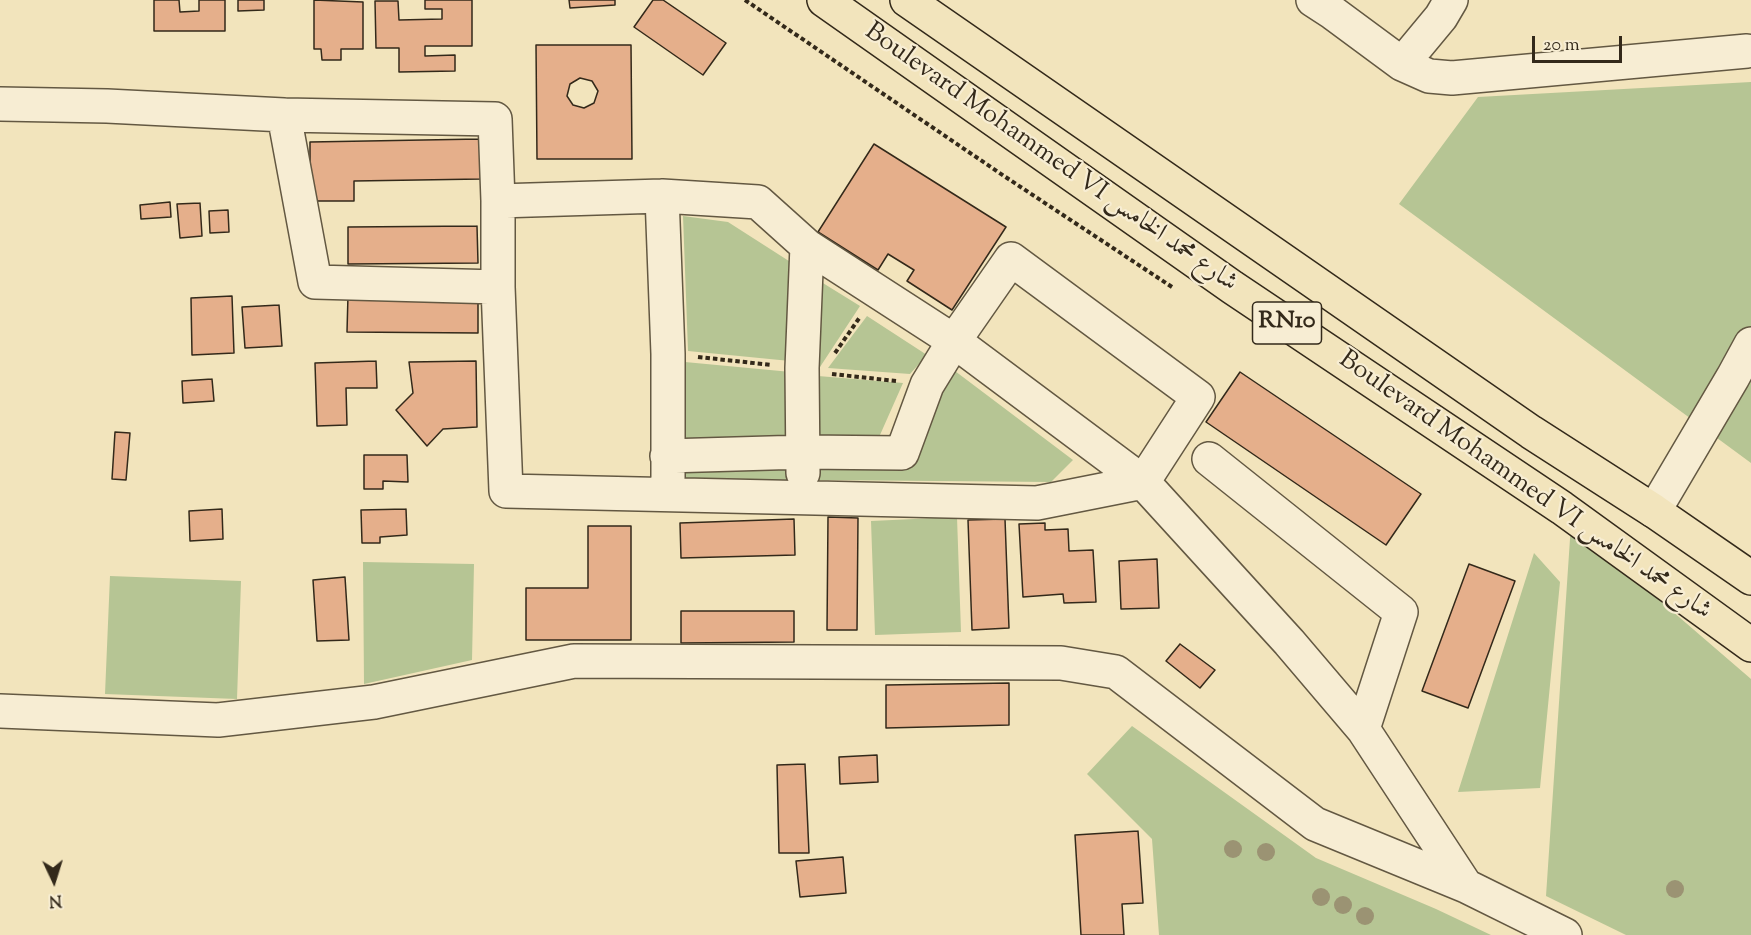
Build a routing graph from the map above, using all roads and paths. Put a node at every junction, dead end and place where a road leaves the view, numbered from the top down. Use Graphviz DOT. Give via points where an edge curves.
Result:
graph roads {
  1 [pos="824,0"];
  2 [pos="907,0"];
  3 [pos="1451,0"];
  4 [pos="1324,4"];
  5 [pos="1747,51"];
  6 [pos="1402,64"];
  7 [pos="0,104"];
  8 [pos="284,115"];
  9 [pos="662,196"];
  10 [pos="498,201"];
  11 [pos="807,246"];
  12 [pos="498,287"];
  13 [pos="877,293"];
  14 [pos="954,341"];
  15 [pos="1751,344"];
  16 [pos="668,354"];
  17 [pos="811,371"];
  18 [pos="1742,382"];
  19 [pos="927,385"];
  20 [pos="804,452"];
  21 [pos="667,456"];
  22 [pos="1209,459"];
  23 [pos="1143,482"];
  24 [pos="668,495"];
  25 [pos="803,498"];
  26 [pos="1654,511"];
  27 [pos="1751,578"];
  28 [pos="1751,645"];
  29 [pos="0,711"];
  30 [pos="1363,729"];
  31 [pos="1467,886"];
  32 [pos="1565,935"];
  1 -- 28 [label="main road, Boulevard Mohammed VI شارع محمد الخامس / RN10" via="1232,287 1562,508"];
  2 -- 26 [label="main road, Boulevard Mohammed VI شارع محمد الخامس / RN10" via="1521,425"];
  3 -- 6 [label="street"];
  4 -- 6 [label="street"];
  5 -- 6 [label="street" via="1452,78 1429,76"];
  7 -- 8 [label="street" via="107,105"];
  8 -- 10 [label="street" via="495,119"];
  8 -- 12 [label="street" via="315,282"];
  9 -- 10 [label="street"];
  9 -- 11 [label="street" via="758,202"];
  9 -- 16 [label="street"];
  10 -- 12 [label="street"];
  11 -- 13 [label="street"];
  11 -- 17 [label="street"];
  12 -- 24 [label="street" via="506,491"];
  13 -- 14 [label="street"];
  13 -- 17 [label="path"];
  14 -- 19 [label="street"];
  14 -- 23 [label="street"];
  14 -- 23 [label="street" via="1011,259 1198,397"];
  15 -- 18 [label="street"];
  16 -- 17 [label="path"];
  16 -- 21 [label="street"];
  17 -- 19 [label="path"];
  17 -- 20 [label="street"];
  18 -- 26 [label="street"];
  19 -- 20 [label="street" via="902,453"];
  20 -- 21 [label="street"];
  20 -- 25 [label="street"];
  21 -- 24 [label="street"];
  22 -- 30 [label="street" via="1401,612"];
  23 -- 25 [label="street" via="1037,503"];
  23 -- 30 [label="street"];
  24 -- 25 [label="street"];
  26 -- 27 [label="main road, Boulevard Mohammed VI شارع محمد الخامس / RN10"];
  29 -- 31 [label="street" via="218,720 374,702 574,661 1061,663 1116,672 1315,824"];
  30 -- 31 [label="street"];
  31 -- 32 [label="street"];
}
